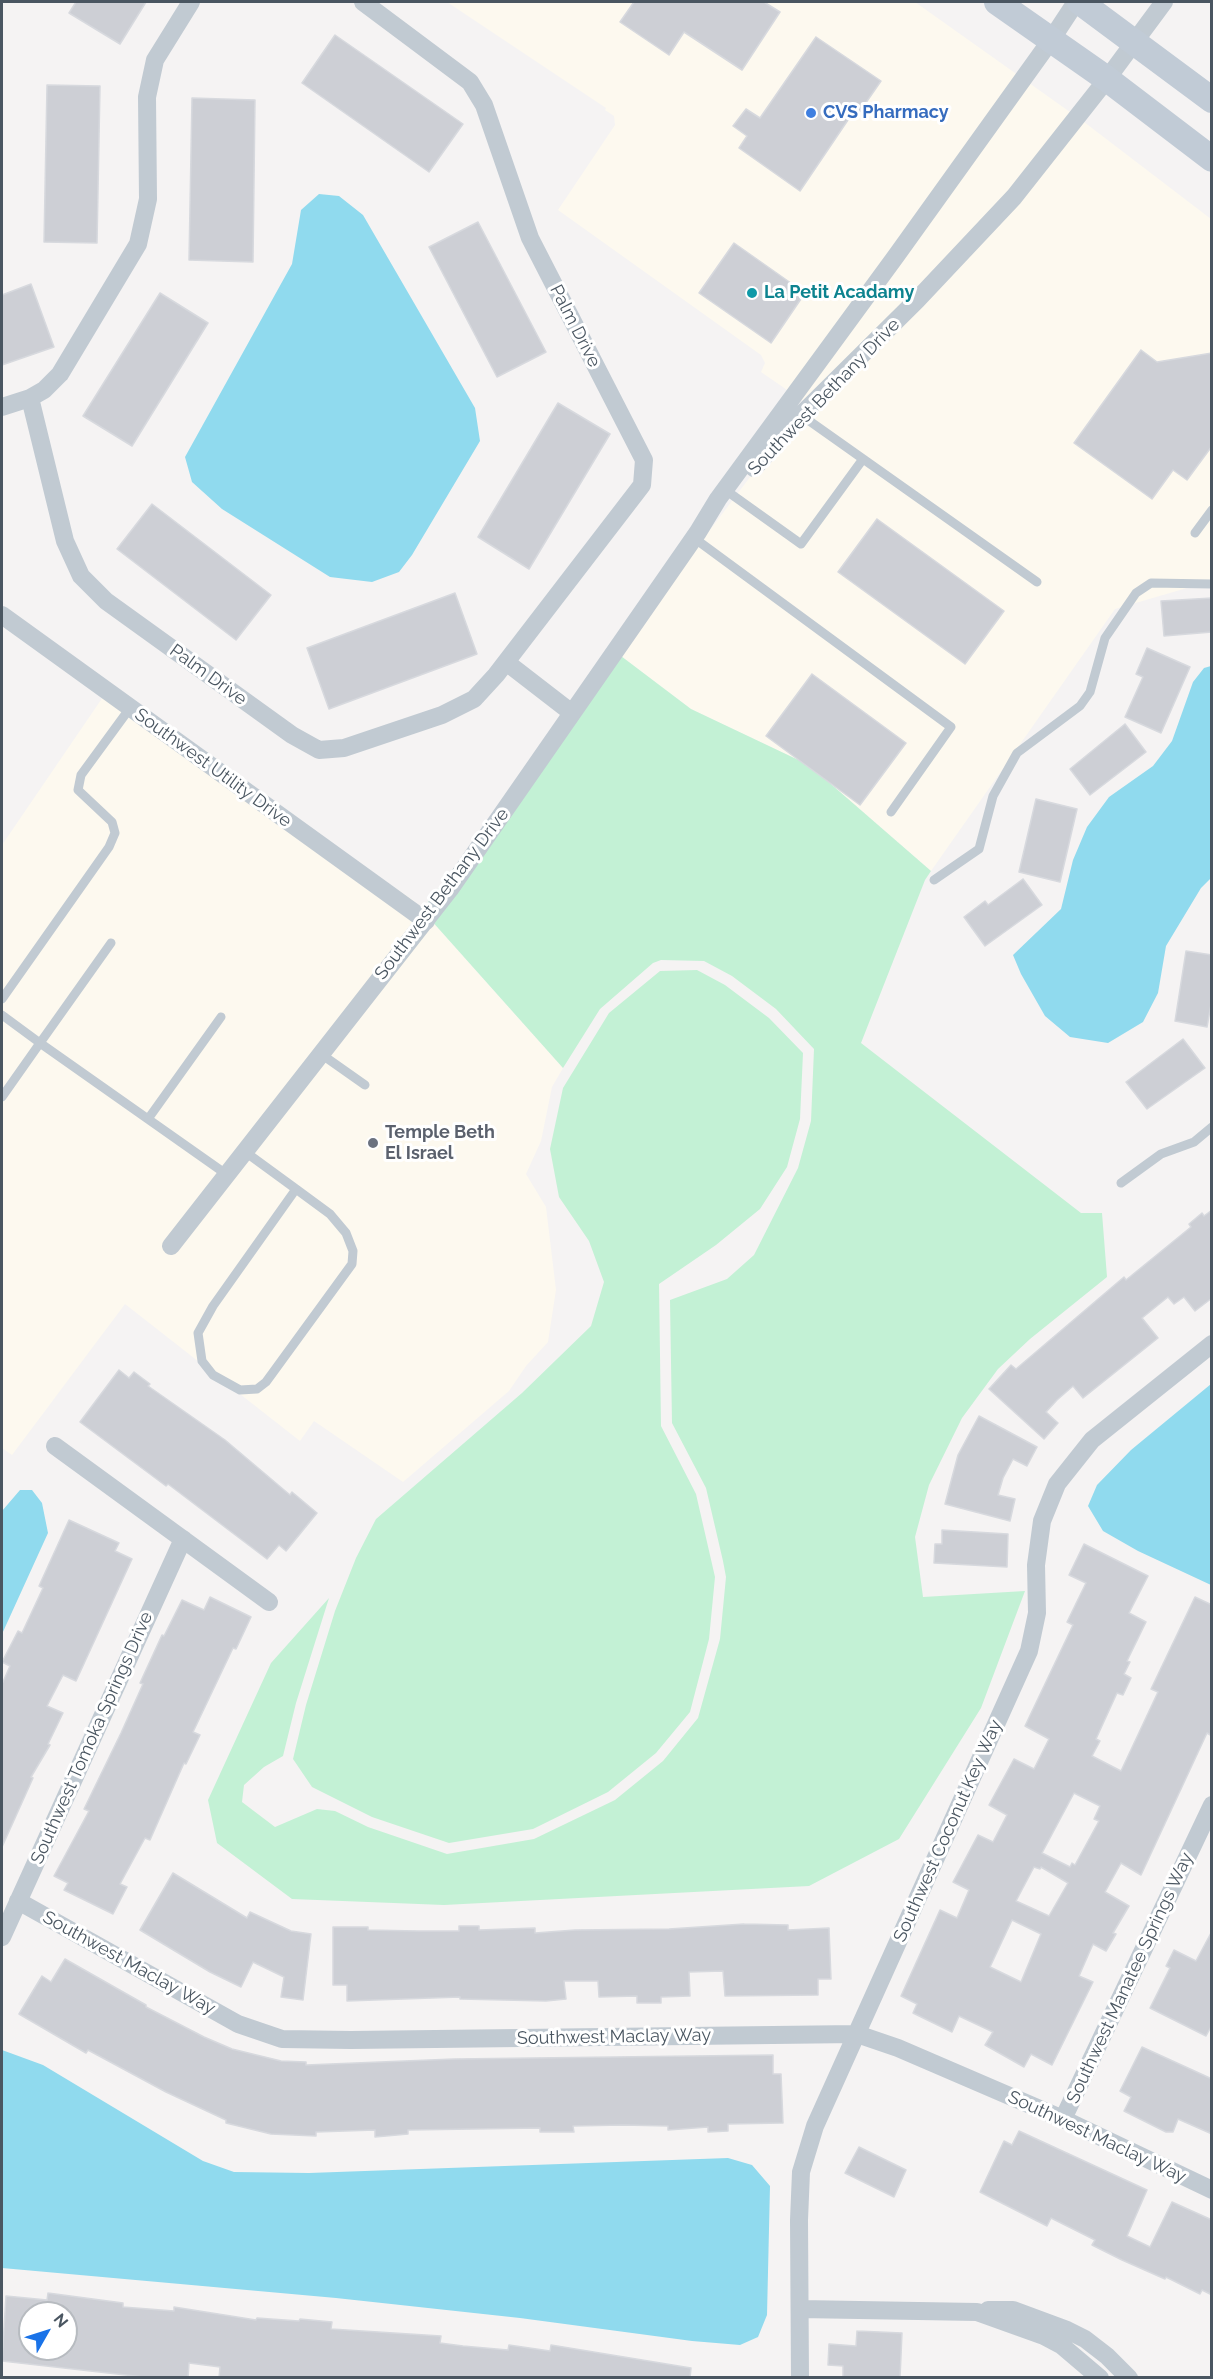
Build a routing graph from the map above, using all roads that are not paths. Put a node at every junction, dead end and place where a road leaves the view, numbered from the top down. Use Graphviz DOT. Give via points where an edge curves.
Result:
graph roads {
  1 [pos="191,2"];
  2 [pos="363,2"];
  3 [pos="997,2"];
  4 [pos="1078,2"];
  5 [pos="1164,2"];
  6 [pos="387,9"];
  7 [pos="1052,40"];
  8 [pos="1135,42"];
  9 [pos="1107,79"];
  10 [pos="1212,100"];
  11 [pos="1212,159"];
  12 [pos="30,398"];
  13 [pos="2,407"];
  14 [pos="801,415"];
  15 [pos="863,459"];
  16 [pos="731,494"];
  17 [pos="1212,510"];
  18 [pos="1195,533"];
  19 [pos="696,535"];
  20 [pos="1037,582"];
  21 [pos="1212,584"];
  22 [pos="2,615"];
  23 [pos="506,662"];
  24 [pos="130,708"];
  25 [pos="572,713"];
  26 [pos="891,812"];
  27 [pos="934,880"];
  28 [pos="426,921"];
  29 [pos="111,943"];
  30 [pos="2,999"];
  31 [pos="2,1015"];
  32 [pos="222,1017"];
  33 [pos="40,1043"];
  34 [pos="321,1054"];
  35 [pos="365,1085"];
  36 [pos="2,1097"];
  37 [pos="148,1119"];
  38 [pos="1212,1127"];
  39 [pos="244,1151"];
  40 [pos="226,1174"];
  41 [pos="1121,1183"];
  42 [pos="296,1189"];
  43 [pos="171,1246"];
  44 [pos="1212,1344"];
  45 [pos="55,1446"];
  46 [pos="183,1539"];
  47 [pos="269,1602"];
  48 [pos="1212,1805"];
  49 [pos="18,1901"];
  50 [pos="2,1937"];
  51 [pos="857,2034"];
  52 [pos="1064,2119"];
  53 [pos="1212,2190"];
  54 [pos="800,2309"];
  55 [pos="977,2312"];
  56 [pos="800,2378"];
  57 [pos="1100,2378"];
  58 [pos="1129,2378"];
  1 -- 12 [label="street" via="155,60 147,97 148,199 138,244 60,375"];
  2 -- 6 [label="street, Palm Drive"];
  3 -- 7 [label="main road"];
  4 -- 7 [label="street, Southwest Bethany Drive"];
  4 -- 8 [label="main road"];
  5 -- 8 [label="street, Southwest Bethany Drive"];
  6 -- 23 [label="street, Palm Drive" via="470,82 484,105 530,238 644,460 642,485"];
  7 -- 9 [label="main road"];
  7 -- 19 [label="street, Southwest Bethany Drive" via="718,499"];
  8 -- 9 [label="street, Southwest Bethany Drive"];
  8 -- 10 [label="main road"];
  9 -- 11 [label="main road"];
  9 -- 14 [label="street, Southwest Bethany Drive" via="1014,197"];
  12 -- 13 [label="street"];
  12 -- 23 [label="street, Palm Drive" via="65,541 81,576 106,601 301,740 320,750 344,748 442,715 474,699"];
  14 -- 15 [label="lane"];
  14 -- 16 [label="street, Southwest Bethany Drive"];
  15 -- 16 [label="lane" via="801,544"];
  15 -- 20 [label="lane"];
  16 -- 19 [label="street, Southwest Bethany Drive"];
  17 -- 18 [label="lane"];
  19 -- 25 [label="street, Southwest Bethany Drive"];
  19 -- 26 [label="lane" via="951,727"];
  21 -- 27 [label="lane" via="1152,583 1136,593 1106,638 1090,692 1080,706 1017,753 993,796 979,849"];
  22 -- 24 [label="street, Southwest Utility Drive"];
  23 -- 25 [label="street"];
  24 -- 28 [label="street, Southwest Utility Drive"];
  24 -- 30 [label="lane" via="81,775 78,790 112,822 115,833 110,847"];
  25 -- 28 [label="street, Southwest Bethany Drive"];
  28 -- 34 [label="street, Southwest Bethany Drive"];
  29 -- 33 [label="lane"];
  31 -- 33 [label="lane"];
  32 -- 37 [label="lane"];
  33 -- 36 [label="lane"];
  33 -- 37 [label="lane"];
  34 -- 35 [label="lane"];
  34 -- 39 [label="street, Southwest Bethany Drive"];
  37 -- 40 [label="lane"];
  38 -- 41 [label="lane" via="1194,1142 1161,1154"];
  39 -- 40 [label="street, Southwest Bethany Drive"];
  39 -- 42 [label="lane"];
  40 -- 43 [label="street, Southwest Bethany Drive"];
  42 -- 42 [label="lane" via="330,1214 346,1233 353,1251 352,1264 266,1382 257,1389 240,1390 213,1375 201,1361 198,1333"];
  44 -- 51 [label="street, Southwest Coconut Key Way" via="1092,1440 1057,1484 1042,1521 1036,1565 1037,1614 1029,1651"];
  45 -- 46 [label="street"];
  46 -- 47 [label="street"];
  46 -- 49 [label="street, Southwest Tomoka Springs Drive"];
  48 -- 52 [label="street, Southwest Manatee Springs Way"];
  49 -- 50 [label="street, Southwest Tomoka Springs Drive"];
  49 -- 51 [label="street, Southwest Maclay Way" via="238,2024 282,2039"];
  51 -- 52 [label="street, Southwest Maclay Way"];
  51 -- 54 [label="street, Southwest Coconut Key Way" via="815,2126 801,2172"];
  52 -- 53 [label="street, Southwest Maclay Way"];
  54 -- 55 [label="street"];
  54 -- 56 [label="street, Southwest Coconut Key Way"];
  55 -- 57 [label="street" via="1044,2336"];
  55 -- 58 [label="street" via="1013,2310 1067,2330 1099,2350"];
}
